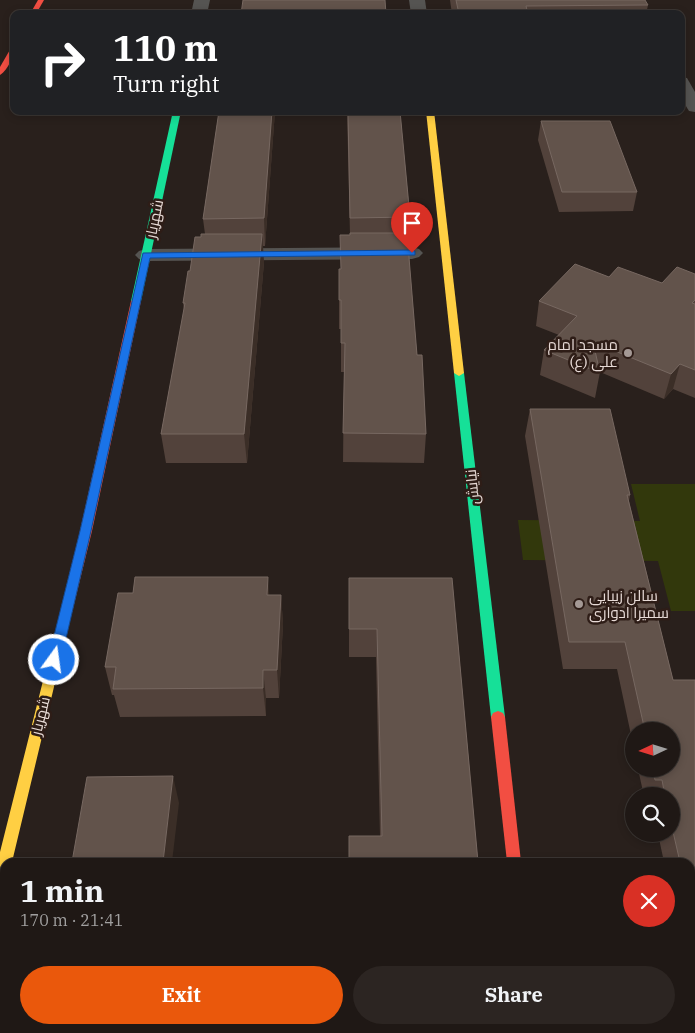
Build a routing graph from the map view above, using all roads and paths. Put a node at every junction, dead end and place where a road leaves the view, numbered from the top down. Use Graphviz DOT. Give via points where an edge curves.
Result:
graph roads {
  1 [pos="10,55"];
  2 [pos="0,73"];
  3 [pos="685,89"];
  4 [pos="695,108"];
  5 [pos="177,115"];
  6 [pos="430,115"];
  7 [pos="412,253"];
  8 [pos="146,255"];
  9 [pos="6,858"];
  10 [pos="514,858"];
  1 -- 2 [label="street"];
  3 -- 4 [label="street"];
  5 -- 8 [label="street, شهریار"];
  6 -- 10 [label="street, نیایش"];
  7 -- 8 [label="street"];
  8 -- 9 [label="street, شهریار" via="86,531"];
}
